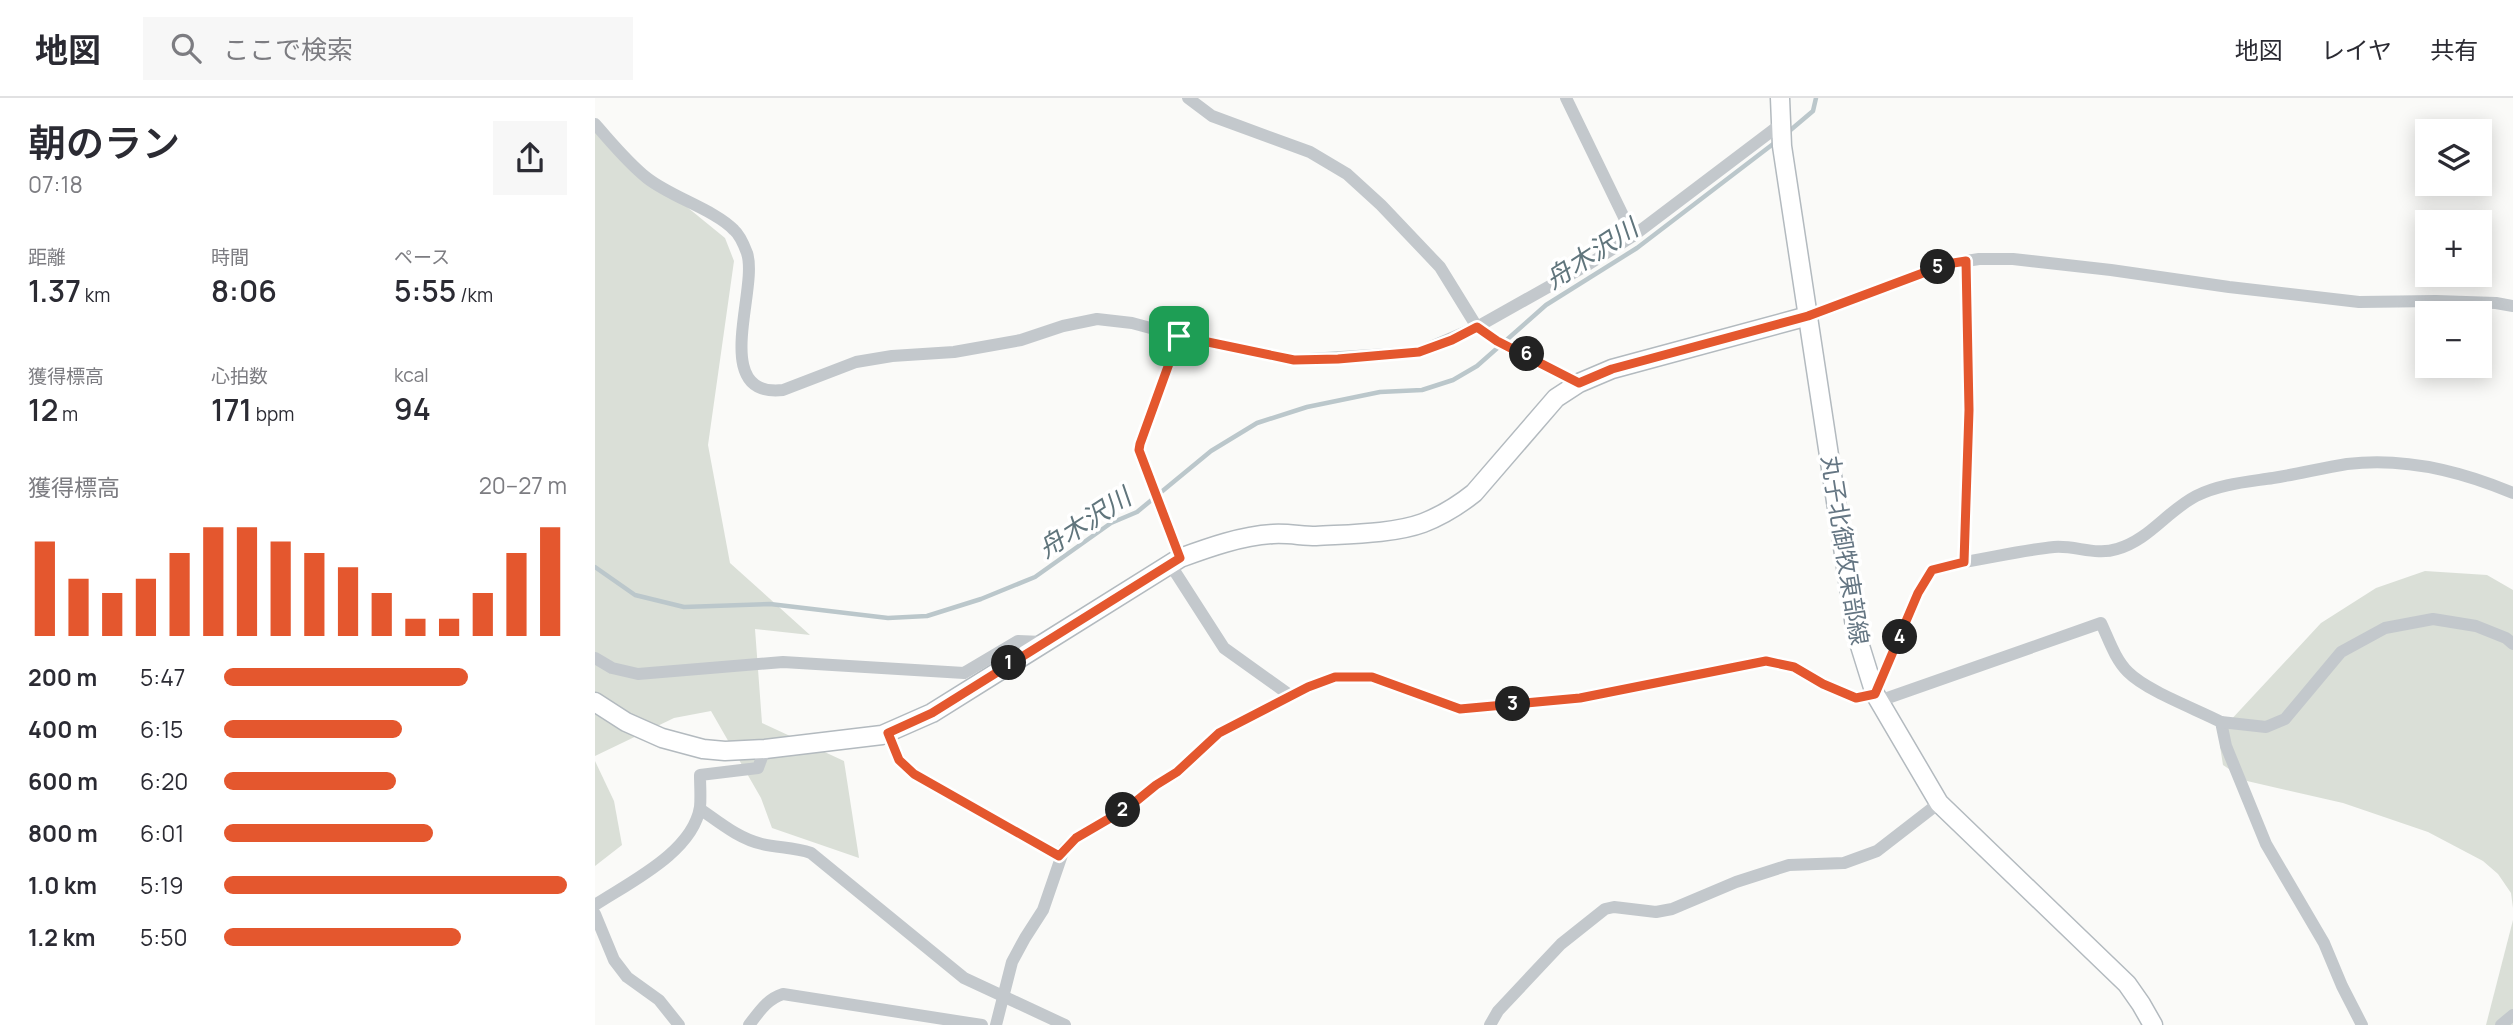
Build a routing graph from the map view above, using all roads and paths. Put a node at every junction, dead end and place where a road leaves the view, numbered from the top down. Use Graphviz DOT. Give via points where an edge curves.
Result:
graph roads {
  1 [pos="1188,98"];
  2 [pos="1566,98"];
  3 [pos="1780,98"];
  4 [pos="595,124"];
  5 [pos="1781,124"];
  6 [pos="1633,236"];
  7 [pos="1966,261"];
  8 [pos="2513,306"];
  9 [pos="1808,316"];
  10 [pos="1477,327"];
  11 [pos="1179,336"];
  12 [pos="1579,383"];
  13 [pos="2513,493"];
  14 [pos="1175,561"];
  15 [pos="1964,562"];
  16 [pos="1042,642"];
  17 [pos="2513,644"];
  18 [pos="595,657"];
  19 [pos="1291,696"];
  20 [pos="1877,697"];
  21 [pos="595,702"];
  22 [pos="2221,722"];
  23 [pos="888,733"];
  24 [pos="765,749"];
  25 [pos="1939,803"];
  26 [pos="699,809"];
  27 [pos="1059,856"];
  28 [pos="595,905"];
  29 [pos="595,914"];
  30 [pos="1005,995"];
  31 [pos="2513,1015"];
  32 [pos="679,1025"];
  33 [pos="749,1025"];
  34 [pos="982,1025"];
  35 [pos="996,1025"];
  36 [pos="1065,1025"];
  37 [pos="1490,1025"];
  38 [pos="2153,1025"];
  39 [pos="2362,1025"];
  40 [pos="2501,1025"];
  1 -- 10 [label="street" via="1212,116 1310,152 1347,174 1440,267"];
  2 -- 6 [label="street"];
  3 -- 5 [label="street, 丸子北御牧東部線"];
  4 -- 11 [label="street" via="649,180 735,230 748,257 742,358 745,373 762,389 783,390 856,362 1008,343 1097,318"];
  5 -- 6 [label="street"];
  5 -- 9 [label="street, 丸子北御牧東部線"];
  6 -- 10 [label="street"];
  7 -- 8 [label="street" via="2027,261 2359,302 2435,300"];
  7 -- 9 [label="street" via="1935,268"];
  7 -- 15 [label="street" via="1969,410"];
  9 -- 12 [label="street" via="1612,369"];
  9 -- 20 [label="street, 丸子北御牧東部線" via="1856,633"];
  10 -- 11 [label="street" via="1419,352 1338,359 1294,360"];
  10 -- 12 [label="street"];
  11 -- 14 [label="street" via="1139,450"];
  12 -- 14 [label="street" via="1556,398 1474,493 1423,523 1315,536 1248,537"];
  13 -- 15 [label="street" via="2434,467 2347,464 2229,484 2197,495 2153,530 2115,550 2056,547"];
  14 -- 16 [label="street"];
  14 -- 19 [label="street" via="1224,648"];
  15 -- 20 [label="street" via="1932,570 1918,593"];
  16 -- 18 [label="street" via="1018,641 964,673 783,662 638,674 612,668"];
  16 -- 23 [label="street" via="932,713"];
  17 -- 22 [label="street" via="2476,626 2433,619 2385,628 2341,652 2285,719 2266,727"];
  19 -- 20 [label="street" via="1335,677 1372,677 1460,709 1580,698 1766,661 1794,667 1856,698"];
  19 -- 27 [label="street" via="1219,733 1177,772 1076,838"];
  20 -- 22 [label="street" via="2101,623 2129,673"];
  20 -- 25 [label="street, 丸子北御牧東部線"];
  21 -- 24 [label="street" via="626,722 686,746 725,751"];
  22 -- 39 [label="street" via="2226,746 2266,844 2324,943"];
  23 -- 24 [label="street"];
  23 -- 27 [label="street" via="899,760 914,774"];
  24 -- 26 [label="street" via="758,768 700,775"];
  25 -- 37 [label="street" via="1877,852 1844,863 1789,865 1672,909 1605,909 1561,944"];
  25 -- 38 [label="street, 丸子北御牧東部線" via="2127,984"];
  26 -- 28 [label="street" via="687,838 671,854"];
  26 -- 30 [label="street" via="746,839 810,853 964,978"];
  27 -- 30 [label="street" via="1043,910 1012,962"];
  29 -- 32 [label="street" via="614,960 627,977 659,1000"];
  30 -- 35 [label="street"];
  30 -- 36 [label="street"];
  31 -- 40 [label="street"];
  33 -- 34 [label="street" via="766,1003 783,994"];
}
